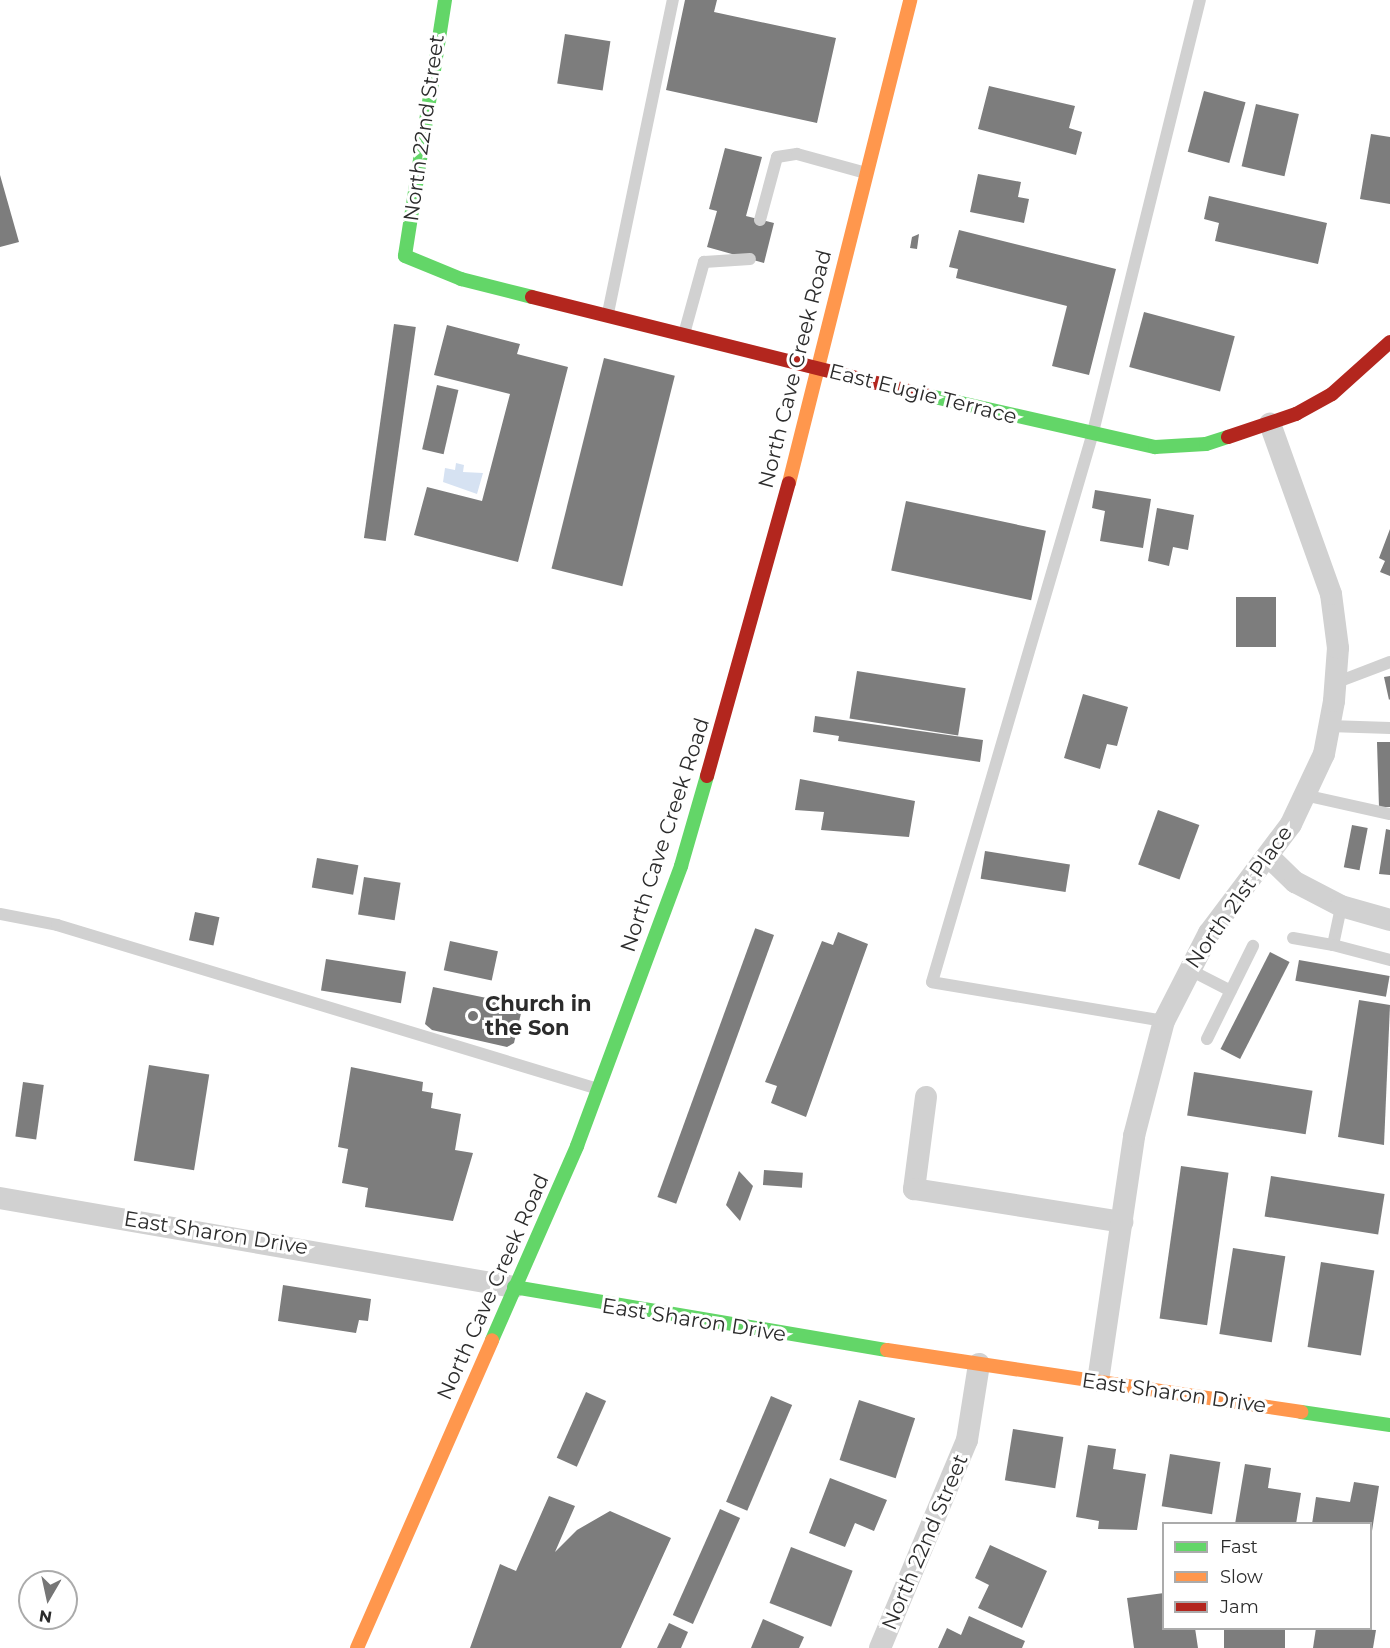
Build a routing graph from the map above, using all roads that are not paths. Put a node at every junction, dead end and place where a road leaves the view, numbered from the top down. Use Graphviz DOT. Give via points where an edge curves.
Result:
graph roads {
  1 [pos="445,0"];
  2 [pos="673,0"];
  3 [pos="910,0"];
  4 [pos="1200,0"];
  5 [pos="867,173"];
  6 [pos="760,220"];
  7 [pos="405,256"];
  8 [pos="750,259"];
  9 [pos="608,318"];
  10 [pos="683,335"];
  11 [pos="1390,342"];
  12 [pos="817,367"];
  13 [pos="1270,424"];
  14 [pos="1092,436"];
  15 [pos="1390,662"];
  16 [pos="1335,683"];
  17 [pos="1329,726"];
  18 [pos="1390,728"];
  19 [pos="1304,795"];
  20 [pos="1390,814"];
  21 [pos="1270,858"];
  22 [pos="1341,906"];
  23 [pos="0,914"];
  24 [pos="1390,920"];
  25 [pos="1293,938"];
  26 [pos="1333,945"];
  27 [pos="1253,946"];
  28 [pos="1390,960"];
  29 [pos="1188,969"];
  30 [pos="1231,991"];
  31 [pos="1164,1021"];
  32 [pos="1207,1039"];
  33 [pos="599,1089"];
  34 [pos="926,1097"];
  35 [pos="0,1198"];
  36 [pos="1122,1222"];
  37 [pos="514,1287"];
  38 [pos="978,1364"];
  39 [pos="1098,1381"];
  40 [pos="1390,1425"];
  41 [pos="357,1648"];
  42 [pos="880,1648"];
  1 -- 7 [label="street, North 22nd Street"];
  2 -- 9 [label="lane"];
  3 -- 5 [label="street, North Cave Creek Road"];
  4 -- 14 [label="lane"];
  5 -- 6 [label="lane" via="797,154 777,157"];
  5 -- 12 [label="street, North Cave Creek Road"];
  7 -- 9 [label="street, East Eugie Terrace" via="461,279"];
  8 -- 10 [label="lane" via="704,262"];
  9 -- 10 [label="street, East Eugie Terrace"];
  10 -- 12 [label="street, East Eugie Terrace"];
  11 -- 13 [label="street" via="1332,394"];
  12 -- 14 [label="street, East Eugie Terrace"];
  12 -- 33 [label="street, North Cave Creek Road" via="769,563 695,824"];
  13 -- 14 [label="street, East Eugie Terrace" via="1206,444 1155,447"];
  13 -- 16 [label="street, North 21st Place" via="1331,594 1338,648"];
  14 -- 31 [label="lane" via="932,982"];
  15 -- 16 [label="lane"];
  16 -- 17 [label="street, North 21st Place"];
  17 -- 18 [label="lane"];
  17 -- 19 [label="street, North 21st Place" via="1324,754"];
  19 -- 20 [label="lane"];
  19 -- 21 [label="street, North 21st Place"];
  21 -- 22 [label="street" via="1295,882"];
  21 -- 29 [label="street, North 21st Place" via="1236,893"];
  22 -- 24 [label="street"];
  22 -- 26 [label="lane"];
  23 -- 33 [label="lane" via="57,925"];
  25 -- 26 [label="lane"];
  26 -- 28 [label="lane"];
  27 -- 30 [label="lane"];
  29 -- 30 [label="lane"];
  29 -- 31 [label="street, North 21st Place"];
  30 -- 32 [label="lane"];
  31 -- 36 [label="street, North 21st Place" via="1134,1136"];
  33 -- 37 [label="street, North Cave Creek Road"];
  34 -- 36 [label="street" via="914,1189"];
  35 -- 37 [label="street, East Sharon Drive"];
  36 -- 39 [label="street, North 21st Place"];
  37 -- 38 [label="street, East Sharon Drive"];
  37 -- 41 [label="street, North Cave Creek Road"];
  38 -- 39 [label="street, East Sharon Drive"];
  38 -- 42 [label="street, North 22nd Street" via="967,1440"];
  39 -- 40 [label="street, East Sharon Drive"];
}
